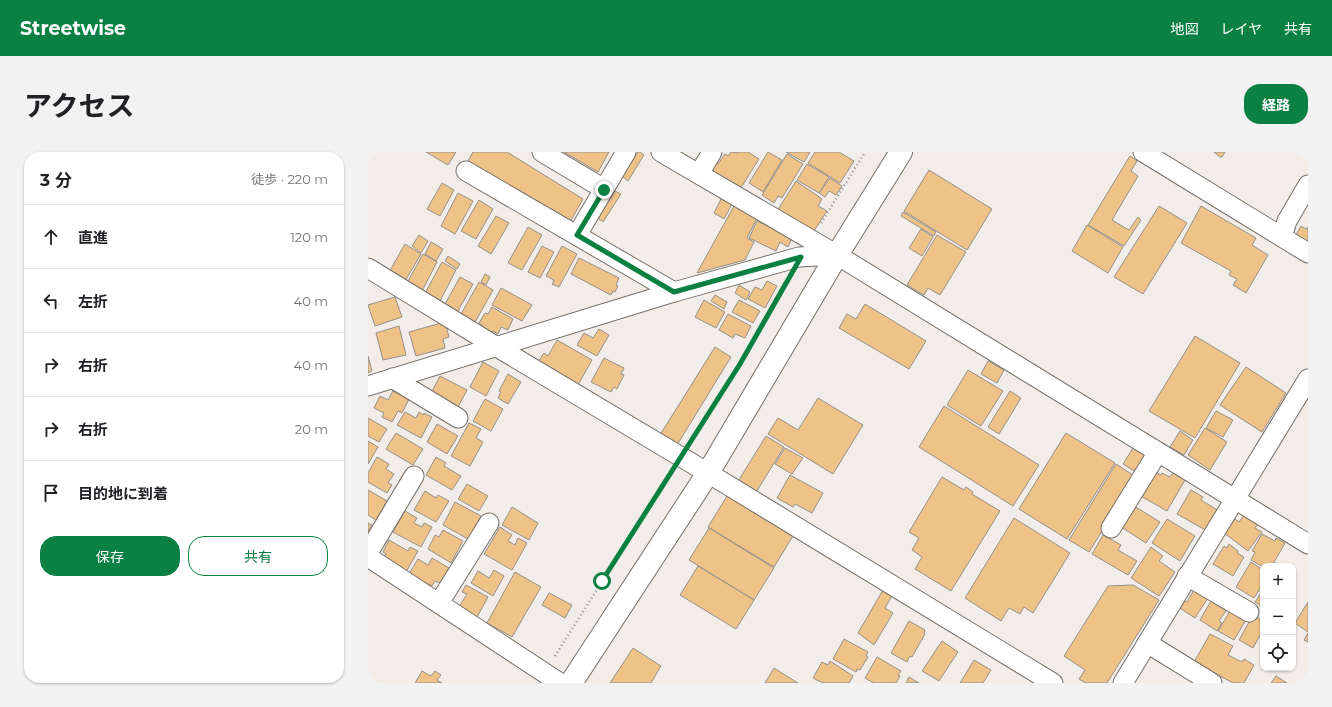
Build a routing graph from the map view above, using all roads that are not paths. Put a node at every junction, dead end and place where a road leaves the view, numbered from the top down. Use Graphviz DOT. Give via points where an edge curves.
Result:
graph roads {
  1 [pos="542,152"];
  2 [pos="626,152"];
  3 [pos="661,152"];
  4 [pos="712,152"];
  5 [pos="901,152"];
  6 [pos="1143,152"];
  7 [pos="466,171"];
  8 [pos="699,174"];
  9 [pos="1308,185"];
  10 [pos="604,190"];
  11 [pos="577,235"];
  12 [pos="1282,237"];
  13 [pos="1308,253"];
  14 [pos="837,256"];
  15 [pos="368,268"];
  16 [pos="674,292"];
  17 [pos="497,347"];
  18 [pos="392,378"];
  19 [pos="1308,379"];
  20 [pos="368,386"];
  21 [pos="458,418"];
  22 [pos="1158,452"];
  23 [pos="708,473"];
  24 [pos="414,476"];
  25 [pos="1234,498"];
  26 [pos="489,523"];
  27 [pos="1111,528"];
  28 [pos="1308,544"];
  29 [pos="368,553"];
  30 [pos="368,557"];
  31 [pos="1187,576"];
  32 [pos="439,603"];
  33 [pos="1249,612"];
  34 [pos="1147,643"];
  35 [pos="560,683"];
  36 [pos="572,683"];
  37 [pos="1053,683"];
  38 [pos="1123,683"];
  39 [pos="1212,683"];
  1 -- 10 [label="street"];
  2 -- 10 [label="street"];
  3 -- 8 [label="street"];
  4 -- 8 [label="street"];
  5 -- 14 [label="street"];
  6 -- 12 [label="street"];
  7 -- 11 [label="street"];
  8 -- 14 [label="street"];
  9 -- 12 [label="street" via="1287,221"];
  10 -- 11 [label="street"];
  11 -- 16 [label="street"];
  12 -- 13 [label="street"];
  14 -- 16 [label="street" via="801,257"];
  14 -- 22 [label="street"];
  14 -- 23 [label="street"];
  15 -- 17 [label="street"];
  16 -- 17 [label="street"];
  17 -- 18 [label="street"];
  17 -- 23 [label="street"];
  18 -- 20 [label="street"];
  18 -- 21 [label="street"];
  19 -- 25 [label="street"];
  22 -- 25 [label="street"];
  22 -- 27 [label="street"];
  23 -- 36 [label="street"];
  23 -- 37 [label="street"];
  24 -- 29 [label="street"];
  25 -- 28 [label="street"];
  25 -- 31 [label="street"];
  26 -- 32 [label="street"];
  30 -- 32 [label="street"];
  31 -- 33 [label="street"];
  31 -- 34 [label="street"];
  32 -- 35 [label="street"];
  34 -- 38 [label="street"];
  34 -- 39 [label="street"];
}
